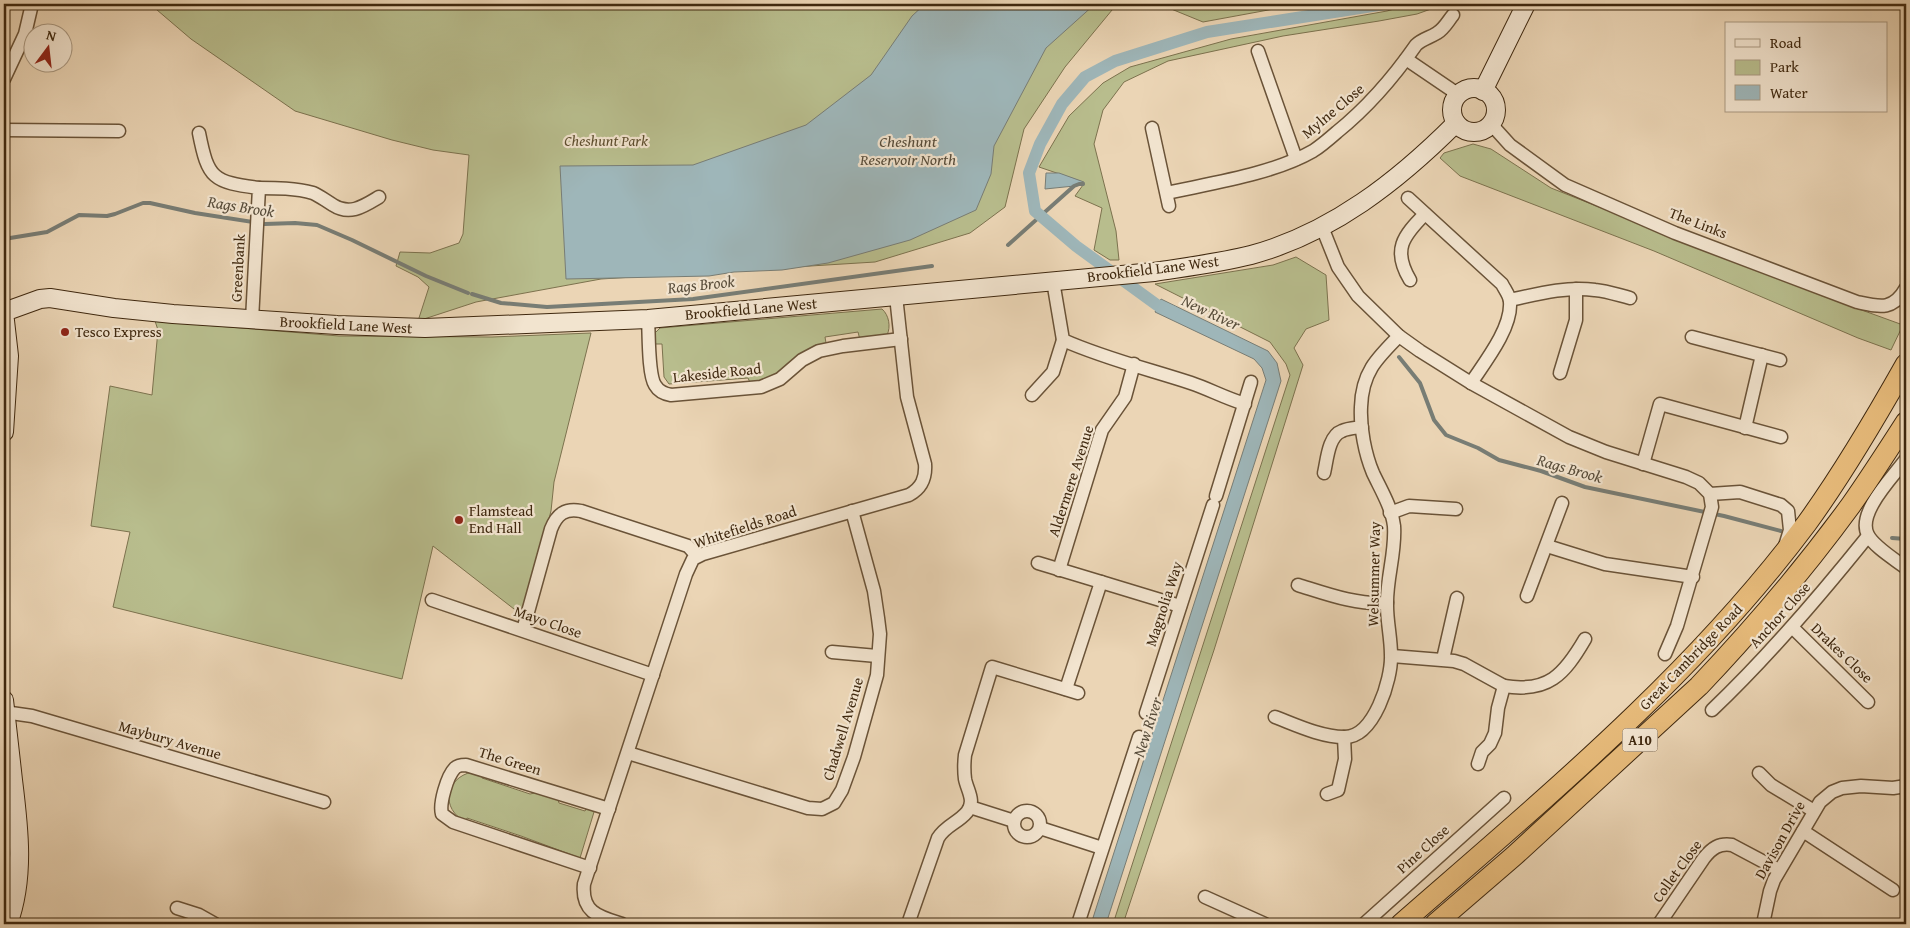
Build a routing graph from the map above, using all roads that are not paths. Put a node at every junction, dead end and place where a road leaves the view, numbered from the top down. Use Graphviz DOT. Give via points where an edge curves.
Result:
graph roads {
  1 [pos="32,4"];
  2 [pos="1526,4"];
  3 [pos="1453,15"];
  4 [pos="1258,51"];
  5 [pos="1406,59"];
  6 [pos="4,79"];
  7 [pos="1484,91"];
  8 [pos="1459,95"];
  9 [pos="1456,123"];
  10 [pos="1491,124"];
  11 [pos="1152,128"];
  12 [pos="4,130"];
  13 [pos="119,131"];
  14 [pos="199,133"];
  15 [pos="1296,158"];
  16 [pos="259,188"];
  17 [pos="1166,193"];
  18 [pos="379,198"];
  19 [pos="1408,198"];
  20 [pos="1169,206"];
  21 [pos="1425,214"];
  22 [pos="1322,227"];
  23 [pos="1410,280"];
  24 [pos="1053,281"];
  25 [pos="1906,288"];
  26 [pos="1576,289"];
  27 [pos="896,296"];
  28 [pos="1630,298"];
  29 [pos="1510,300"];
  30 [pos="4,312"];
  31 [pos="648,319"];
  32 [pos="252,320"];
  33 [pos="1399,336"];
  34 [pos="1692,337"];
  35 [pos="901,339"];
  36 [pos="1063,340"];
  37 [pos="1762,355"];
  38 [pos="1780,360"];
  39 [pos="1134,364"];
  40 [pos="1906,364"];
  41 [pos="1560,373"];
  42 [pos="1252,382"];
  43 [pos="1472,384"];
  44 [pos="1032,395"];
  45 [pos="1244,404"];
  46 [pos="1906,422"];
  47 [pos="1362,427"];
  48 [pos="1746,428"];
  49 [pos="4,432"];
  50 [pos="1781,437"];
  51 [pos="1906,459"];
  52 [pos="1643,464"];
  53 [pos="1324,473"];
  54 [pos="1710,494"];
  55 [pos="1562,503"];
  56 [pos="1456,509"];
  57 [pos="852,512"];
  58 [pos="1390,513"];
  59 [pos="1868,536"];
  60 [pos="1547,546"];
  61 [pos="1784,552"];
  62 [pos="696,556"];
  63 [pos="1038,563"];
  64 [pos="1906,568"];
  65 [pos="1059,570"];
  66 [pos="1692,577"];
  67 [pos="1101,582"];
  68 [pos="1298,585"];
  69 [pos="1527,596"];
  70 [pos="1457,598"];
  71 [pos="432,600"];
  72 [pos="1387,603"];
  73 [pos="1180,606"];
  74 [pos="1793,628"];
  75 [pos="523,630"];
  76 [pos="1585,639"];
  77 [pos="832,652"];
  78 [pos="1665,654"];
  79 [pos="877,656"];
  80 [pos="1392,656"];
  81 [pos="1442,659"];
  82 [pos="653,675"];
  83 [pos="1504,686"];
  84 [pos="1868,702"];
  85 [pos="4,708"];
  86 [pos="1712,710"];
  87 [pos="1146,714"];
  88 [pos="1275,717"];
  89 [pos="1139,736"];
  90 [pos="1344,737"];
  91 [pos="628,753"];
  92 [pos="1478,764"];
  93 [pos="1759,773"];
  94 [pos="1906,786"];
  95 [pos="1327,794"];
  96 [pos="1504,798"];
  97 [pos="324,802"];
  98 [pos="970,807"];
  99 [pos="609,810"];
  100 [pos="1814,811"];
  101 [pos="1803,831"];
  102 [pos="1102,848"];
  103 [pos="590,868"];
  104 [pos="1779,870"];
  105 [pos="11,876"];
  106 [pos="1893,890"];
  107 [pos="1205,897"];
  108 [pos="177,908"];
  109 [pos="1080,918"];
  110 [pos="8,924"];
  111 [pos="215,924"];
  112 [pos="622,924"];
  113 [pos="908,924"];
  114 [pos="1265,924"];
  115 [pos="1364,924"];
  116 [pos="1402,924"];
  117 [pos="1435,924"];
  118 [pos="1659,924"];
  119 [pos="1763,924"];
  1 -- 6 [label="street" via="25,34"];
  2 -- 7 [label="main road"];
  3 -- 5 [label="street, Mylne Close" via="1436,34 1422,39"];
  4 -- 15 [label="street, Mylne Close"];
  5 -- 8 [label="street"];
  5 -- 15 [label="street, Mylne Close" via="1365,109 1313,151"];
  7 -- 8 [label="main road" via="1470,89"];
  7 -- 10 [label="main road" via="1496,107"];
  8 -- 9 [label="main road" via="1452,108"];
  9 -- 10 [label="main road" via="1474,132"];
  9 -- 22 [label="main road, Brookfield Lane West" via="1396,178"];
  10 -- 25 [label="street, The Links" via="1510,145 1562,184 1675,233 1857,302 1889,305 1900,299"];
  11 -- 17 [label="street"];
  12 -- 13 [label="street"];
  14 -- 16 [label="street" via="204,160 212,173 225,182"];
  15 -- 17 [label="street, Mylne Close" via="1223,181"];
  16 -- 18 [label="street" via="313,193 347,210 360,208"];
  16 -- 32 [label="street, Greenbank"];
  17 -- 20 [label="street"];
  19 -- 21 [label="street"];
  21 -- 23 [label="street" via="1410,230 1402,245 1401,262"];
  21 -- 29 [label="street" via="1502,284"];
  22 -- 24 [label="main road, Brookfield Lane West" via="1252,254 1210,264"];
  22 -- 33 [label="street" via="1338,267 1358,296"];
  24 -- 27 [label="main road, Brookfield Lane West"];
  24 -- 36 [label="street"];
  26 -- 28 [label="street"];
  26 -- 29 [label="street"];
  26 -- 41 [label="street" via="1576,320"];
  27 -- 31 [label="main road, Brookfield Lane West"];
  27 -- 35 [label="street, Whitefields Road"];
  29 -- 43 [label="street" via="1505,328"];
  30 -- 32 [label="main road, Brookfield Lane West" via="50,298 123,309"];
  30 -- 49 [label="main road" via="9,356"];
  31 -- 32 [label="main road, Brookfield Lane West" via="425,328"];
  31 -- 35 [label="street, Lakeside Road" via="652,378 656,388 671,395 761,387 819,351"];
  33 -- 43 [label="street"];
  33 -- 47 [label="street, Welsummer Way" via="1368,372 1362,392"];
  34 -- 37 [label="street"];
  35 -- 57 [label="street, Whitefields Road" via="907,397 925,464 924,478 919,488 909,495"];
  36 -- 39 [label="street"];
  36 -- 44 [label="street" via="1053,372"];
  37 -- 38 [label="street"];
  37 -- 48 [label="street"];
  39 -- 45 [label="street"];
  39 -- 65 [label="street, Aldermere Avenue" via="1125,398 1102,430"];
  40 -- 61 [label="highway, Great Cambridge Road / A10" via="1863,440"];
  42 -- 45 [label="street, Magnolia Way"];
  43 -- 52 [label="street" via="1569,437"];
  45 -- 73 [label="street, Magnolia Way"];
  46 -- 117 [label="highway, Great Cambridge Road / A10" via="1827,537 1723,661 1550,823"];
  47 -- 53 [label="street" via="1337,434"];
  47 -- 58 [label="street, Welsummer Way" via="1370,466"];
  48 -- 50 [label="street"];
  48 -- 52 [label="street" via="1660,404"];
  51 -- 59 [label="street" via="1871,505 1866,517"];
  52 -- 54 [label="street" via="1686,477 1699,483"];
  54 -- 61 [label="street" via="1740,492 1781,505 1788,512 1790,530"];
  54 -- 66 [label="street" via="1709,521"];
  55 -- 60 [label="street"];
  56 -- 58 [label="street" via="1410,506"];
  57 -- 62 [label="street, Whitefields Road"];
  57 -- 79 [label="street, Chadwell Avenue" via="874,591 880,634"];
  58 -- 72 [label="street, Welsummer Way" via="1394,526"];
  59 -- 64 [label="street"];
  59 -- 74 [label="street, Anchor Close"];
  60 -- 66 [label="street" via="1606,564"];
  60 -- 69 [label="street"];
  61 -- 116 [label="highway, Great Cambridge Road / A10" via="1666,686"];
  62 -- 75 [label="street" via="688,546 581,511 566,511 559,514 553,525"];
  62 -- 82 [label="street, Whitefields Road" via="689,566"];
  63 -- 65 [label="street"];
  65 -- 67 [label="street"];
  66 -- 78 [label="street"];
  67 -- 73 [label="street"];
  67 -- 98 [label="street" via="1072,691 992,667 965,756"];
  68 -- 72 [label="street" via="1349,600"];
  70 -- 81 [label="street"];
  71 -- 75 [label="street, Mayo Close"];
  72 -- 80 [label="street, Welsummer Way"];
  73 -- 87 [label="street, Magnolia Way"];
  74 -- 84 [label="street, Drakes Close"];
  74 -- 86 [label="street, Anchor Close"];
  75 -- 82 [label="street, Mayo Close"];
  76 -- 83 [label="street" via="1573,659 1548,683 1531,688"];
  77 -- 79 [label="street"];
  79 -- 91 [label="street, Chadwell Avenue" via="877,675 854,758 834,803 822,809 790,803"];
  80 -- 81 [label="street"];
  80 -- 90 [label="street, Welsummer Way" via="1384,693 1373,717 1360,732"];
  81 -- 83 [label="street" via="1464,664"];
  82 -- 91 [label="street, Whitefields Road"];
  83 -- 92 [label="street" via="1495,733"];
  85 -- 97 [label="street, Maybury Avenue"];
  85 -- 105 [label="main road" via="19,840"];
  88 -- 90 [label="street" via="1322,734"];
  89 -- 102 [label="street"];
  90 -- 95 [label="street" via="1345,759 1338,790"];
  91 -- 99 [label="street, Whitefields Road"];
  93 -- 100 [label="street" via="1771,785"];
  94 -- 100 [label="street, Davison Drive" via="1842,788 1825,797"];
  96 -- 115 [label="street, Pine Close"];
  98 -- 102 [label="street" via="1014,820 1014,830 1021,836 1030,838 1040,828"];
  98 -- 113 [label="street" via="938,838"];
  99 -- 103 [label="street, Whitefields Road"];
  99 -- 103 [label="street, The Green" via="466,765 453,770 441,803 442,814 453,822"];
  100 -- 101 [label="street, Davison Drive"];
  101 -- 104 [label="street, Davison Drive"];
  101 -- 106 [label="street"];
  102 -- 109 [label="street"];
  103 -- 112 [label="street, Whitefields Road" via="583,890 587,906 601,917"];
  104 -- 118 [label="street, Collet Close" via="1732,845 1716,846 1704,858"];
  104 -- 119 [label="street, Davison Drive" via="1770,891"];
  105 -- 110 [label="main road" via="14,910"];
  107 -- 114 [label="street"];
  108 -- 111 [label="street"];
}
